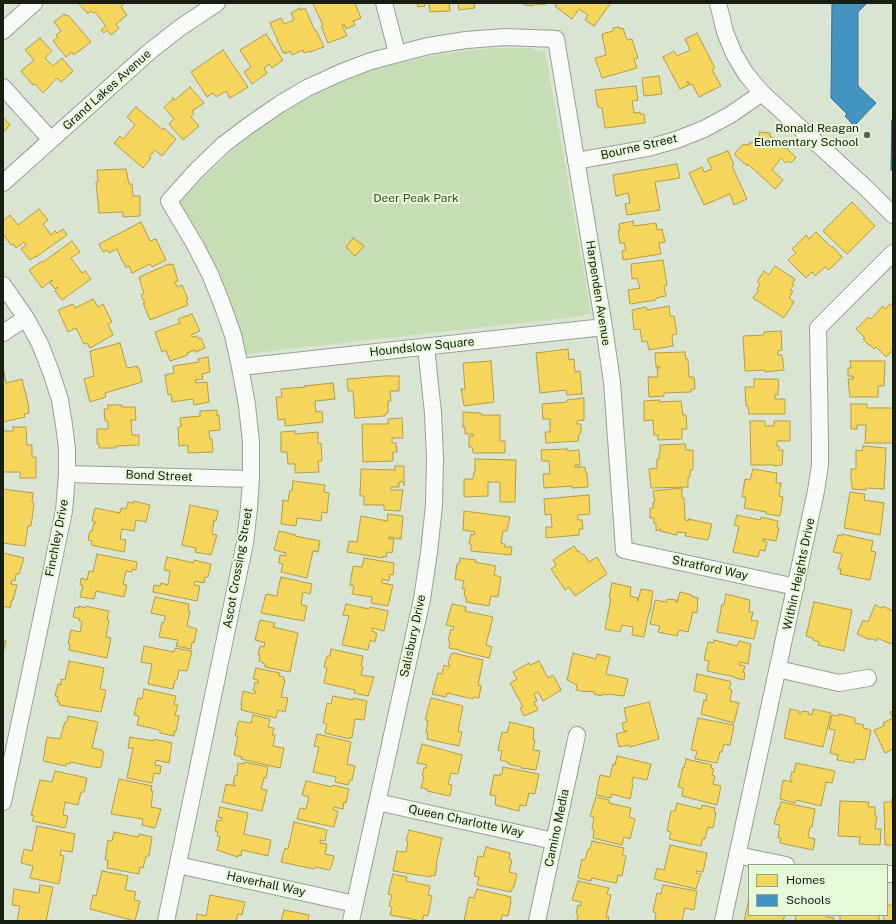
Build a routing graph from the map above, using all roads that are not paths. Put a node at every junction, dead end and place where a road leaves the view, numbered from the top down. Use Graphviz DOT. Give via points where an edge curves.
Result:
graph roads {
  1 [pos="34,3"];
  2 [pos="217,3"];
  3 [pos="384,3"];
  4 [pos="718,3"];
  5 [pos="3,31"];
  6 [pos="397,53"];
  7 [pos="3,87"];
  8 [pos="762,93"];
  9 [pos="51,140"];
  10 [pos="576,161"];
  11 [pos="3,183"];
  12 [pos="893,214"];
  13 [pos="893,253"];
  14 [pos="3,285"];
  15 [pos="26,318"];
  16 [pos="604,327"];
  17 [pos="3,333"];
  18 [pos="426,347"];
  19 [pos="240,367"];
  20 [pos="67,474"];
  21 [pos="251,479"];
  22 [pos="624,550"];
  23 [pos="796,587"];
  24 [pos="778,669"];
  25 [pos="868,678"];
  26 [pos="577,735"];
  27 [pos="3,802"];
  28 [pos="377,802"];
  29 [pos="554,841"];
  30 [pos="737,855"];
  31 [pos="781,864"];
  32 [pos="178,865"];
  33 [pos="355,904"];
  34 [pos="166,921"];
  35 [pos="351,921"];
  36 [pos="537,921"];
  37 [pos="723,921"];
  1 -- 5 [label="street"];
  2 -- 9 [label="street, Grand Lakes Avenue" via="180,27 149,52"];
  3 -- 6 [label="street"];
  4 -- 8 [label="street" via="725,32 734,54"];
  6 -- 10 [label="street, Harpenden Avenue" via="466,40 505,37 556,39"];
  6 -- 19 [label="street, Ascot Crossing Street" via="342,72 280,104 223,145 169,201 210,274 226,317"];
  7 -- 9 [label="street"];
  8 -- 10 [label="street, Bourne Street" via="730,115 676,140 648,148"];
  8 -- 12 [label="street"];
  9 -- 11 [label="street, Grand Lakes Avenue"];
  10 -- 16 [label="street, Harpenden Avenue"];
  13 -- 23 [label="street, Within Heights Drive" via="818,328 820,464"];
  14 -- 15 [label="street, Finchley Drive"];
  15 -- 17 [label="street"];
  15 -- 20 [label="street, Finchley Drive" via="40,344 60,400 66,437"];
  16 -- 18 [label="street, Houndslow Square"];
  16 -- 22 [label="street, Harpenden Avenue" via="612,382"];
  18 -- 19 [label="street, Houndslow Square"];
  18 -- 28 [label="street, Salisbury Drive" via="435,458 429,552 422,599"];
  19 -- 21 [label="street, Ascot Crossing Street" via="249,420"];
  20 -- 21 [label="street, Bond Street"];
  20 -- 27 [label="street, Finchley Drive" via="64,510"];
  21 -- 32 [label="street, Ascot Crossing Street" via="245,543"];
  22 -- 23 [label="street, Stratford Way"];
  23 -- 24 [label="street, Within Heights Drive"];
  24 -- 25 [label="street" via="839,683"];
  24 -- 30 [label="street, Within Heights Drive"];
  26 -- 29 [label="street, Camino Media"];
  28 -- 29 [label="street, Queen Charlotte Way"];
  28 -- 33 [label="street, Salisbury Drive"];
  29 -- 36 [label="street, Camino Media"];
  30 -- 31 [label="street"];
  30 -- 37 [label="street, Within Heights Drive"];
  32 -- 33 [label="street, Haverhall Way"];
  32 -- 34 [label="street, Ascot Crossing Street"];
  33 -- 35 [label="street, Salisbury Drive"];
}
